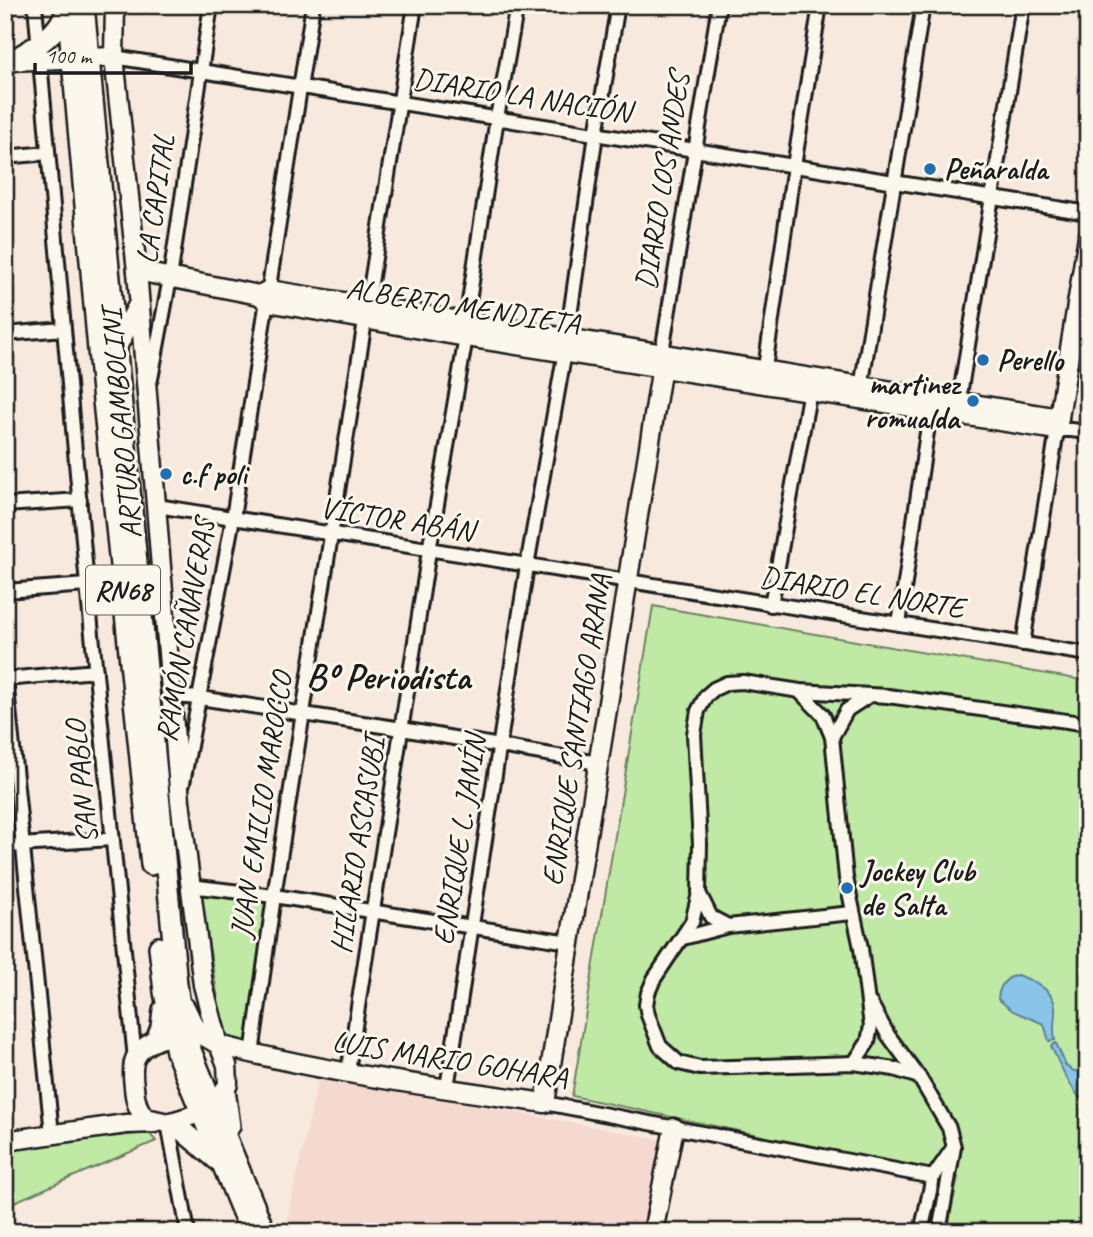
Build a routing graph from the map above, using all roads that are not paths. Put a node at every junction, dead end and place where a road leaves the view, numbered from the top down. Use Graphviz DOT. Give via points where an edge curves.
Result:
graph roads {
  1 [pos="35,5"];
  2 [pos="115,5"];
  3 [pos="211,5"];
  4 [pos="313,5"];
  5 [pos="415,5"];
  6 [pos="517,5"];
  7 [pos="618,5"];
  8 [pos="719,5"];
  9 [pos="820,5"];
  10 [pos="923,5"];
  11 [pos="1023,5"];
  12 [pos="73,6"];
  13 [pos="40,52"];
  14 [pos="81,57"];
  15 [pos="114,57"];
  16 [pos="8,61"];
  17 [pos="201,70"];
  18 [pos="301,86"];
  19 [pos="400,102"];
  20 [pos="497,118"];
  21 [pos="596,134"];
  22 [pos="695,150"];
  23 [pos="48,153"];
  24 [pos="5,157"];
  25 [pos="794,166"];
  26 [pos="893,181"];
  27 [pos="992,198"];
  28 [pos="1088,213"];
  29 [pos="1088,236"];
  30 [pos="137,271"];
  31 [pos="170,278"];
  32 [pos="265,296"];
  33 [pos="139,304"];
  34 [pos="367,312"];
  35 [pos="64,329"];
  36 [pos="466,329"];
  37 [pos="5,334"];
  38 [pos="565,344"];
  39 [pos="117,346"];
  40 [pos="662,359"];
  41 [pos="764,376"];
  42 [pos="810,390"];
  43 [pos="860,392"];
  44 [pos="147,400"];
  45 [pos="931,403"];
  46 [pos="958,407"];
  47 [pos="1062,426"];
  48 [pos="1088,432"];
  49 [pos="80,500"];
  50 [pos="5,505"];
  51 [pos="157,506"];
  52 [pos="233,518"];
  53 [pos="331,534"];
  54 [pos="429,551"];
  55 [pos="527,566"];
  56 [pos="629,581"];
  57 [pos="87,585"];
  58 [pos="5,591"];
  59 [pos="771,605"];
  60 [pos="899,624"];
  61 [pos="1023,644"];
  62 [pos="1088,654"];
  63 [pos="96,671"];
  64 [pos="6,679"];
  65 [pos="800,691"];
  66 [pos="172,696"];
  67 [pos="870,696"];
  68 [pos="200,698"];
  69 [pos="303,713"];
  70 [pos="1088,724"];
  71 [pos="402,729"];
  72 [pos="832,737"];
  73 [pos="501,747"];
  74 [pos="10,764"];
  75 [pos="598,764"];
  76 [pos="180,801"];
  77 [pos="112,839"];
  78 [pos="23,843"];
  79 [pos="5,846"];
  80 [pos="190,886"];
  81 [pos="699,893"];
  82 [pos="274,896"];
  83 [pos="372,911"];
  84 [pos="852,913"];
  85 [pos="727,926"];
  86 [pos="470,928"];
  87 [pos="682,938"];
  88 [pos="569,942"];
  89 [pos="170,988"];
  90 [pos="867,994"];
  91 [pos="171,1036"];
  92 [pos="211,1041"];
  93 [pos="252,1054"];
  94 [pos="135,1059"];
  95 [pos="854,1063"];
  96 [pos="348,1071"];
  97 [pos="919,1077"];
  98 [pos="447,1088"];
  99 [pos="216,1097"];
  100 [pos="545,1103"];
  101 [pos="137,1107"];
  102 [pos="168,1123"];
  103 [pos="126,1124"];
  104 [pos="674,1128"];
  105 [pos="51,1134"];
  106 [pos="5,1141"];
  107 [pos="954,1147"];
  108 [pos="222,1166"];
  109 [pos="933,1177"];
  110 [pos="188,1232"];
  111 [pos="250,1232"];
  112 [pos="265,1232"];
  113 [pos="653,1232"];
  114 [pos="921,1232"];
  115 [pos="939,1232"];
  1 -- 13 [label="street, SAN PABLO"];
  2 -- 15 [label="street, ARTURO GAMBOLINI"];
  3 -- 17 [label="street, LA CAPITAL"];
  4 -- 18 [label="street, RAMÓN CAÑAVERAS"];
  5 -- 19 [label="street, JUAN EMILIO MAROCCO"];
  6 -- 20 [label="street, HILARIO ASCASUBI"];
  7 -- 21 [label="street, ENRIQUE L. JANÍN"];
  8 -- 22 [label="street, DIARIO LOS ANDES"];
  9 -- 25 [label="street"];
  10 -- 26 [label="street"];
  11 -- 27 [label="street"];
  12 -- 13 [label="main road"];
  12 -- 14 [label="main road, RN68"];
  13 -- 14 [label="street"];
  13 -- 16 [label="main road"];
  13 -- 23 [label="street, SAN PABLO"];
  14 -- 15 [label="street"];
  14 -- 39 [label="main road, RN68"];
  14 -- 89 [label="main road, RN68" via="100,372"];
  15 -- 17 [label="street, DIARIO LA NACIÓN"];
  15 -- 30 [label="street, ARTURO GAMBOLINI"];
  17 -- 18 [label="street, DIARIO LA NACIÓN"];
  17 -- 31 [label="street, LA CAPITAL"];
  18 -- 19 [label="street, DIARIO LA NACIÓN"];
  18 -- 32 [label="street, RAMÓN CAÑAVERAS"];
  19 -- 20 [label="street, DIARIO LA NACIÓN"];
  19 -- 34 [label="street, JUAN EMILIO MAROCCO"];
  20 -- 21 [label="street, DIARIO LA NACIÓN"];
  20 -- 36 [label="street, HILARIO ASCASUBI"];
  21 -- 22 [label="street, DIARIO LA NACIÓN"];
  21 -- 38 [label="street, ENRIQUE L. JANÍN"];
  22 -- 25 [label="street, DIARIO LA NACIÓN"];
  22 -- 40 [label="street, DIARIO LOS ANDES"];
  23 -- 24 [label="street"];
  23 -- 35 [label="street, SAN PABLO"];
  25 -- 26 [label="street, DIARIO LA NACIÓN"];
  25 -- 41 [label="street"];
  26 -- 27 [label="street, DIARIO LA NACIÓN"];
  26 -- 43 [label="street"];
  27 -- 28 [label="street, DIARIO LA NACIÓN"];
  27 -- 46 [label="street"];
  29 -- 47 [label="street"];
  30 -- 31 [label="street, ALBERTO MENDIETA"];
  30 -- 33 [label="street, ARTURO GAMBOLINI"];
  31 -- 32 [label="street, ALBERTO MENDIETA"];
  31 -- 33 [label="street"];
  31 -- 44 [label="street, LA CAPITAL"];
  32 -- 34 [label="street, ALBERTO MENDIETA"];
  32 -- 52 [label="street, RAMÓN CAÑAVERAS"];
  33 -- 39 [label="main road"];
  33 -- 44 [label="street, ARTURO GAMBOLINI"];
  34 -- 36 [label="street, ALBERTO MENDIETA"];
  34 -- 53 [label="street, JUAN EMILIO MAROCCO"];
  35 -- 37 [label="street"];
  35 -- 49 [label="street, SAN PABLO"];
  36 -- 38 [label="street, ALBERTO MENDIETA"];
  36 -- 54 [label="street, HILARIO ASCASUBI"];
  38 -- 40 [label="street, ALBERTO MENDIETA"];
  38 -- 55 [label="street, ENRIQUE L. JANÍN"];
  39 -- 89 [label="main road, RN68"];
  40 -- 41 [label="street, ALBERTO MENDIETA"];
  40 -- 56 [label="street, ENRIQUE SANTIAGO ARANA"];
  41 -- 42 [label="street"];
  41 -- 43 [label="street"];
  42 -- 43 [label="street"];
  42 -- 59 [label="street"];
  43 -- 45 [label="street"];
  44 -- 51 [label="street, ARTURO GAMBOLINI"];
  45 -- 46 [label="street"];
  45 -- 60 [label="street"];
  46 -- 47 [label="street"];
  47 -- 48 [label="street"];
  47 -- 61 [label="street"];
  49 -- 50 [label="street"];
  49 -- 57 [label="street, SAN PABLO"];
  51 -- 52 [label="street, VÍCTOR ABÁN"];
  51 -- 66 [label="street, ARTURO GAMBOLINI"];
  52 -- 53 [label="street, VÍCTOR ABÁN"];
  52 -- 68 [label="street, RAMÓN CAÑAVERAS"];
  53 -- 54 [label="street, VÍCTOR ABÁN"];
  53 -- 69 [label="street, JUAN EMILIO MAROCCO"];
  54 -- 55 [label="street, VÍCTOR ABÁN"];
  54 -- 71 [label="street, HILARIO ASCASUBI"];
  55 -- 56 [label="street, VÍCTOR ABÁN"];
  55 -- 73 [label="street, ENRIQUE L. JANÍN"];
  56 -- 59 [label="street, DIARIO EL NORTE"];
  56 -- 75 [label="street, ENRIQUE SANTIAGO ARANA"];
  57 -- 58 [label="street"];
  57 -- 63 [label="street, SAN PABLO"];
  59 -- 60 [label="street, DIARIO EL NORTE"];
  60 -- 61 [label="street, DIARIO EL NORTE"];
  61 -- 62 [label="street, DIARIO EL NORTE"];
  63 -- 64 [label="street"];
  63 -- 77 [label="street, SAN PABLO"];
  64 -- 74 [label="street"];
  65 -- 67 [label="street"];
  65 -- 72 [label="street" via="823,715"];
  65 -- 81 [label="street" via="743,681 727,683 706,696 698,710 694,734"];
  66 -- 68 [label="street"];
  66 -- 76 [label="street, ARTURO GAMBOLINI"];
  67 -- 70 [label="street"];
  67 -- 72 [label="street" via="848,710"];
  68 -- 69 [label="street"];
  68 -- 76 [label="street, RAMÓN CAÑAVERAS"];
  69 -- 71 [label="street"];
  69 -- 82 [label="street, JUAN EMILIO MAROCCO"];
  71 -- 73 [label="street"];
  71 -- 83 [label="street, HILARIO ASCASUBI"];
  72 -- 84 [label="street"];
  73 -- 75 [label="street"];
  73 -- 86 [label="street, ENRIQUE L. JANÍN"];
  74 -- 78 [label="street"];
  75 -- 88 [label="street, ENRIQUE SANTIAGO ARANA"];
  76 -- 80 [label="street, ARTURO GAMBOLINI"];
  77 -- 78 [label="street"];
  77 -- 94 [label="street, SAN PABLO"];
  78 -- 79 [label="street"];
  78 -- 105 [label="street"];
  80 -- 82 [label="street"];
  80 -- 92 [label="street, ARTURO GAMBOLINI"];
  81 -- 85 [label="street" via="711,916"];
  81 -- 87 [label="street"];
  82 -- 83 [label="street"];
  82 -- 93 [label="street, JUAN EMILIO MAROCCO"];
  83 -- 86 [label="street"];
  83 -- 96 [label="street, HILARIO ASCASUBI"];
  84 -- 85 [label="street"];
  84 -- 90 [label="street"];
  85 -- 87 [label="street"];
  86 -- 88 [label="street"];
  86 -- 98 [label="street, ENRIQUE L. JANÍN"];
  87 -- 95 [label="street" via="654,979 646,1005 650,1026 669,1056 687,1066 712,1069"];
  88 -- 100 [label="street, ENRIQUE SANTIAGO ARANA"];
  89 -- 91 [label="main road, RN68"];
  89 -- 92 [label="main road"];
  90 -- 95 [label="street" via="870,1036"];
  90 -- 97 [label="street" via="888,1035"];
  91 -- 92 [label="street, LUIS MARIO GOHARA"];
  91 -- 94 [label="street" via="142,1050"];
  91 -- 99 [label="main road, RN68"];
  92 -- 93 [label="street, LUIS MARIO GOHARA"];
  92 -- 99 [label="street, ARTURO GAMBOLINI" via="228,1065"];
  93 -- 96 [label="street, LUIS MARIO GOHARA"];
  93 -- 99 [label="street"];
  94 -- 101 [label="street"];
  95 -- 97 [label="street"];
  96 -- 98 [label="street, LUIS MARIO GOHARA"];
  97 -- 107 [label="street" via="949,1128"];
  98 -- 100 [label="street, LUIS MARIO GOHARA"];
  99 -- 102 [label="street"];
  99 -- 108 [label="main road, RN68"];
  99 -- 112 [label="main road" via="230,1125 242,1178"];
  100 -- 104 [label="street, LUIS MARIO GOHARA"];
  101 -- 102 [label="street" via="146,1118"];
  101 -- 103 [label="street"];
  102 -- 103 [label="street"];
  102 -- 108 [label="main road"];
  102 -- 110 [label="street"];
  103 -- 105 [label="street"];
  104 -- 109 [label="street, LUIS MARIO GOHARA"];
  104 -- 113 [label="street"];
  105 -- 106 [label="street"];
  107 -- 109 [label="street"];
  107 -- 115 [label="street"];
  108 -- 111 [label="main road, RN68"];
  109 -- 114 [label="street"];
}
